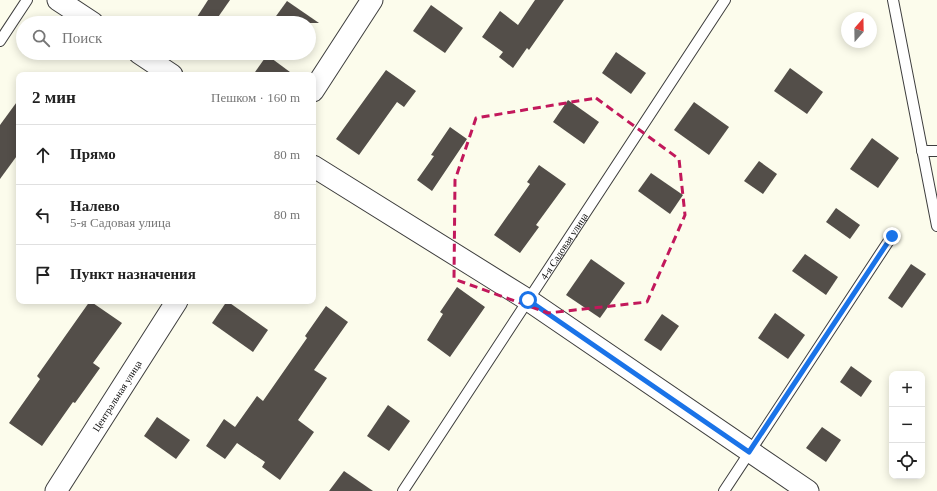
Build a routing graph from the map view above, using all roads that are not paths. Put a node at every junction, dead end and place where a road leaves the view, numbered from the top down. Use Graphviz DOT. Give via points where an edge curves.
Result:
graph roads {
  1 [pos="27,0"];
  2 [pos="58,0"];
  3 [pos="372,0"];
  4 [pos="725,0"];
  5 [pos="893,0"];
  6 [pos="16,16"];
  7 [pos="16,16"];
  8 [pos="82,16"];
  9 [pos="0,40"];
  10 [pos="150,60"];
  11 [pos="168,72"];
  12 [pos="316,85"];
  13 [pos="922,151"];
  14 [pos="937,151"];
  15 [pos="316,168"];
  16 [pos="937,226"];
  17 [pos="892,236"];
  18 [pos="528,300"];
  19 [pos="175,304"];
  20 [pos="749,452"];
  21 [pos="56,491"];
  22 [pos="403,491"];
  23 [pos="724,491"];
  24 [pos="808,491"];
  1 -- 7 [label="lane"];
  2 -- 8 [label="street"];
  3 -- 12 [label="street"];
  4 -- 18 [label="lane, 4-я Садовая улица"];
  5 -- 13 [label="lane"];
  6 -- 9 [label="lane"];
  10 -- 11 [label="street"];
  13 -- 14 [label="lane"];
  13 -- 16 [label="lane"];
  15 -- 18 [label="street"];
  17 -- 20 [label="lane"];
  18 -- 20 [label="street"];
  18 -- 22 [label="lane, 4-я Садовая улица"];
  19 -- 21 [label="street, Центральная улица"];
  20 -- 23 [label="lane"];
  20 -- 24 [label="street"];
}
